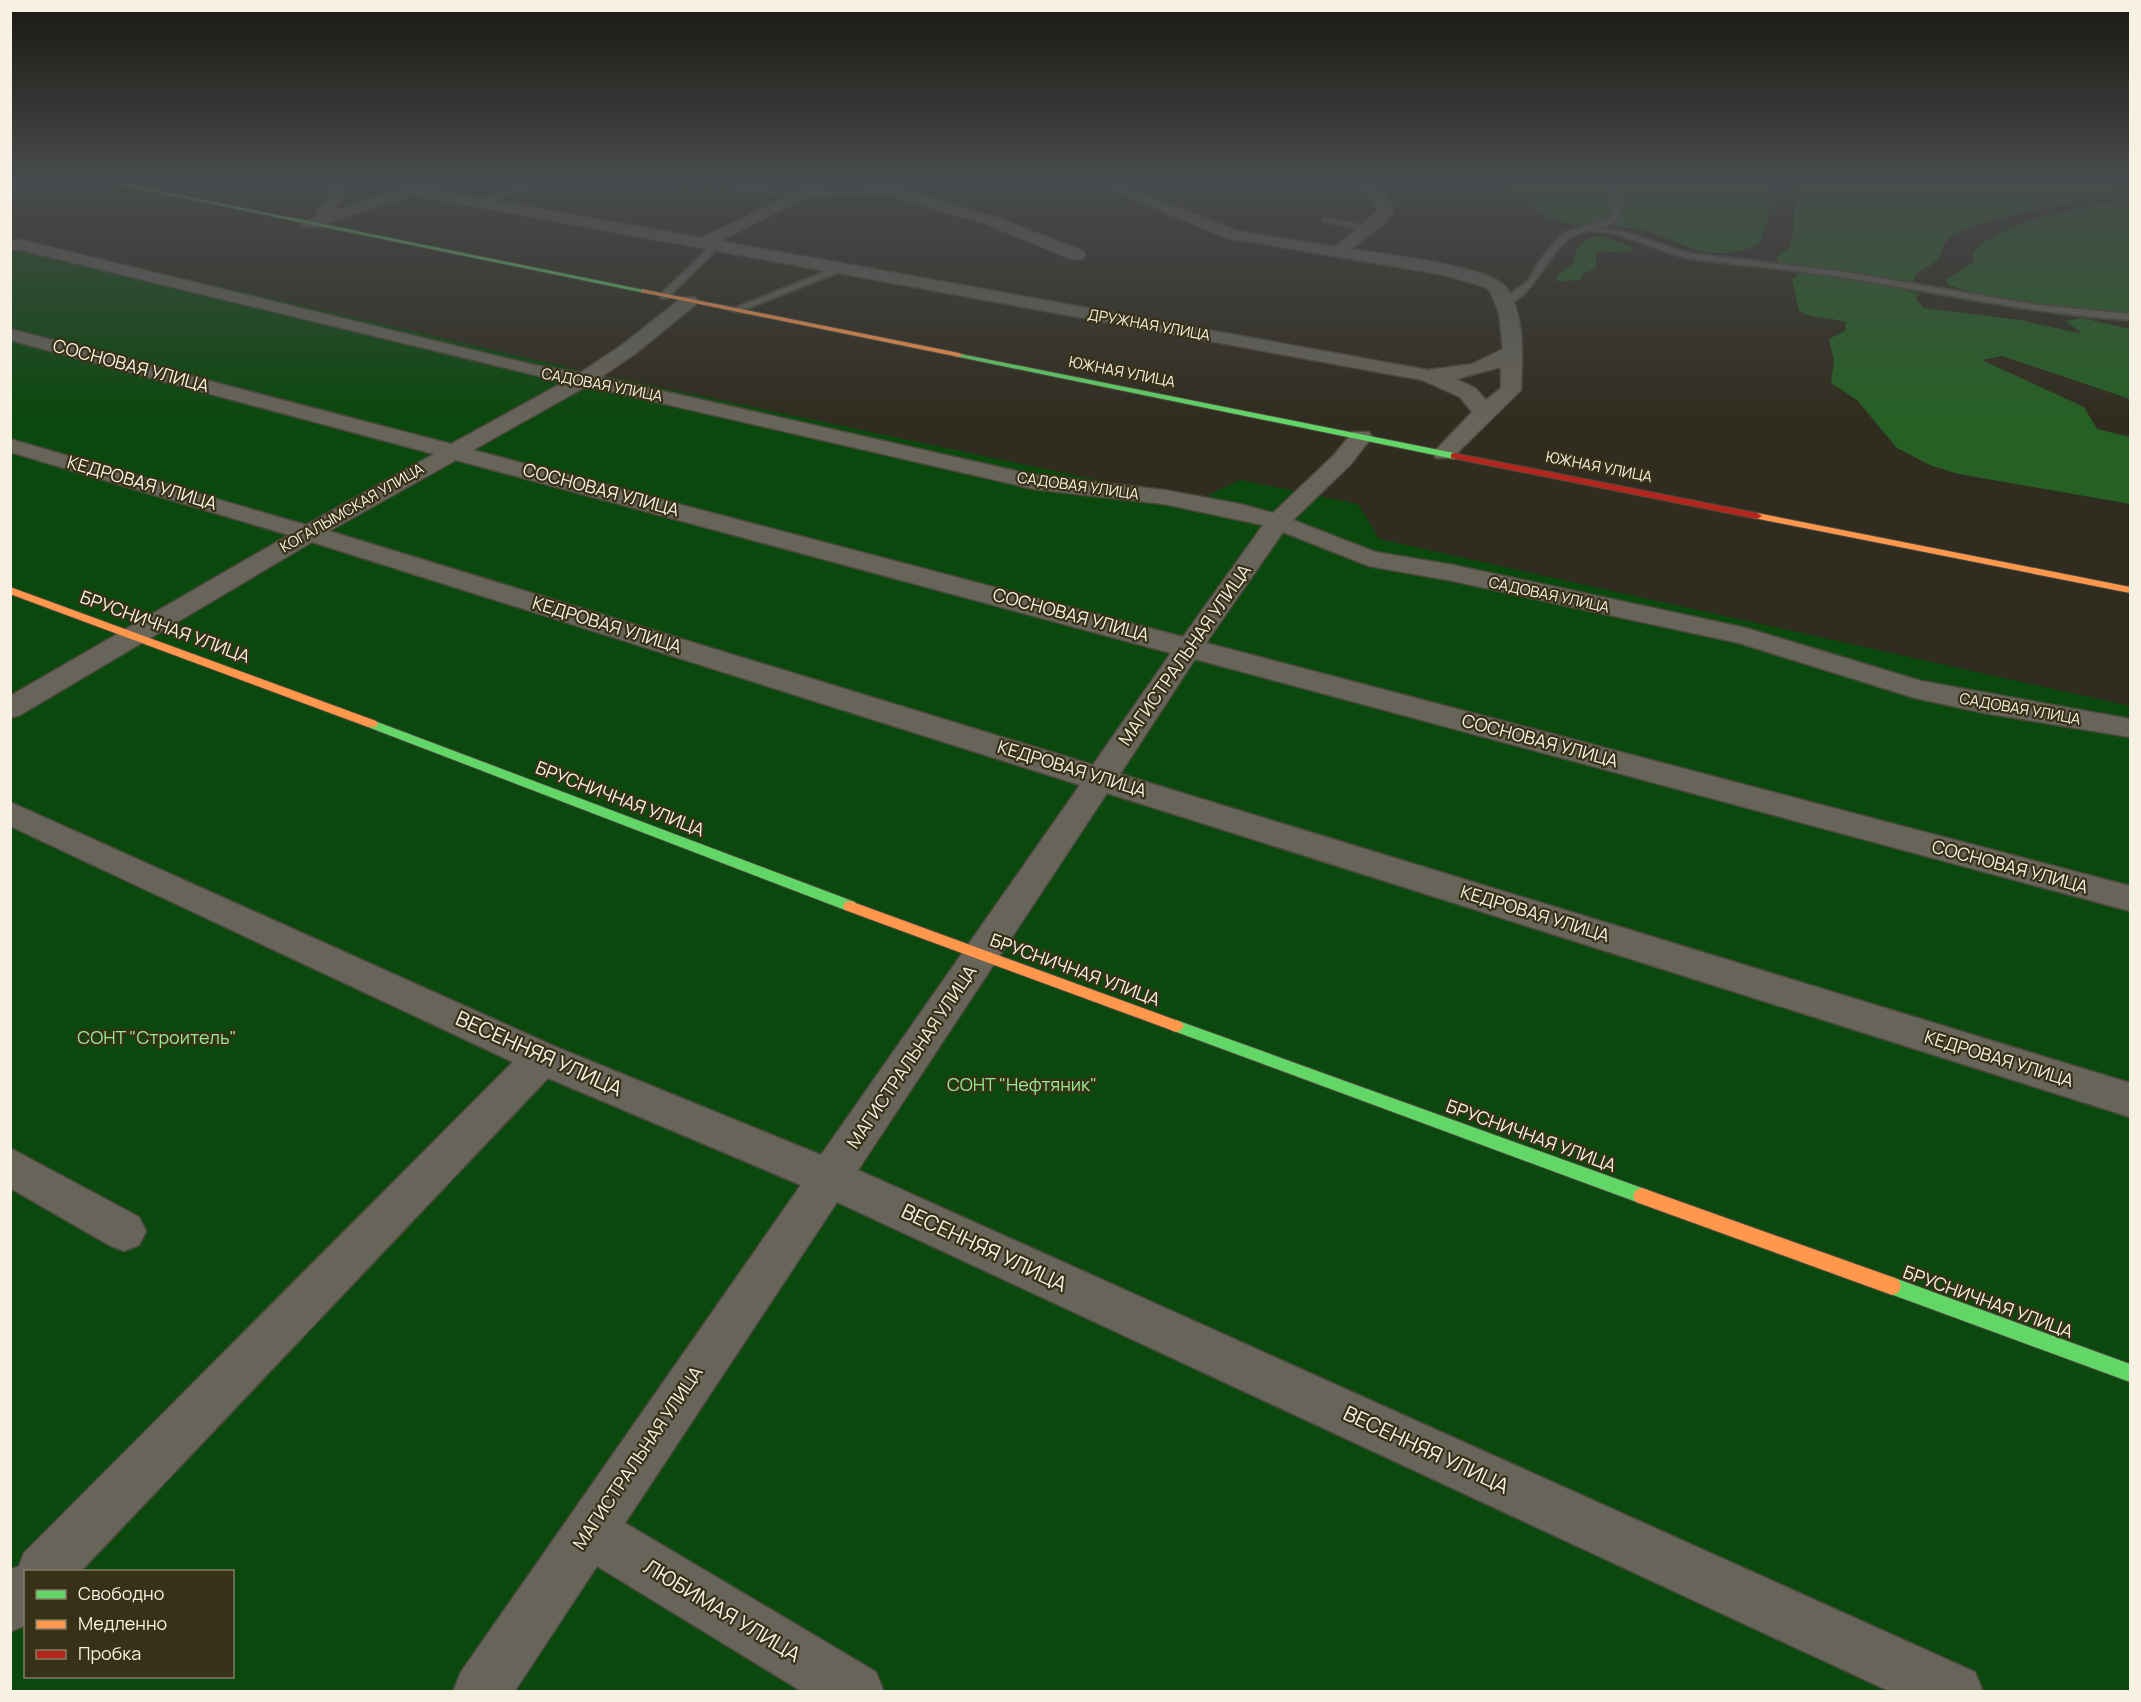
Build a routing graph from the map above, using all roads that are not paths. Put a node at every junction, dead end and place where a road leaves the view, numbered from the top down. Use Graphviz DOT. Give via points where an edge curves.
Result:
graph roads {
  1 [pos="84,261"];
  2 [pos="494,261"];
  3 [pos="695,261"];
  4 [pos="798,261"];
  5 [pos="1390,261"];
  6 [pos="1544,261"];
  7 [pos="1739,261"];
  8 [pos="839,269"];
  9 [pos="664,296"];
  10 [pos="689,301"];
  11 [pos="1505,302"];
  12 [pos="735,310"];
  13 [pos="2130,317"];
  14 [pos="10,334"];
  15 [pos="1513,351"];
  16 [pos="1426,375"];
  17 [pos="583,380"];
  18 [pos="1483,413"];
  19 [pos="1361,437"];
  20 [pos="10,444"];
  21 [pos="454,451"];
  22 [pos="1444,453"];
  23 [pos="1278,522"];
  24 [pos="309,533"];
  25 [pos="10,590"];
  26 [pos="2130,590"];
  27 [pos="136,635"];
  28 [pos="1190,646"];
  29 [pos="10,709"];
  30 [pos="2130,728"];
  31 [pos="1100,778"];
  32 [pos="10,813"];
  33 [pos="2130,899"];
  34 [pos="980,955"];
  35 [pos="542,1058"];
  36 [pos="2130,1100"];
  37 [pos="10,1166"];
  38 [pos="830,1178"];
  39 [pos="123,1232"];
  40 [pos="2130,1372"];
  41 [pos="589,1531"];
  42 [pos="45,1570"];
  43 [pos="24,1592"];
  44 [pos="10,1605"];
  45 [pos="481,1692"];
  46 [pos="856,1692"];
  47 [pos="1955,1692"];
  1 -- 17 [label="street, САДОВАЯ УЛИЦА"];
  2 -- 9 [label="street, ЮЖНАЯ УЛИЦА"];
  3 -- 9 [label="lane"];
  4 -- 8 [label="street, ДРУЖНАЯ УЛИЦА"];
  5 -- 11 [label="street" via="1491,283"];
  6 -- 11 [label="lane" via="1531,283"];
  7 -- 13 [label="lane" via="1844,274 2016,305"];
  8 -- 12 [label="lane"];
  8 -- 16 [label="street, ДРУЖНАЯ УЛИЦА"];
  9 -- 10 [label="street, ЮЖНАЯ УЛИЦА"];
  10 -- 12 [label="street, ЮЖНАЯ УЛИЦА"];
  10 -- 17 [label="street, КОГАЛЫМСКАЯ УЛИЦА"];
  11 -- 15 [label="street"];
  12 -- 19 [label="street, ЮЖНАЯ УЛИЦА"];
  14 -- 21 [label="street, СОСНОВАЯ УЛИЦА"];
  15 -- 16 [label="street, ДРУЖНАЯ УЛИЦА" via="1480,369"];
  15 -- 18 [label="street" via="1510,390"];
  16 -- 18 [label="street, ДРУЖНАЯ УЛИЦА" via="1466,391 1480,402"];
  17 -- 21 [label="street, КОГАЛЫМСКАЯ УЛИЦА"];
  17 -- 23 [label="street, САДОВАЯ УЛИЦА" via="1034,482 1164,497"];
  18 -- 22 [label="street"];
  19 -- 22 [label="street, ЮЖНАЯ УЛИЦА"];
  19 -- 23 [label="street, МАГИСТРАЛЬНАЯ УЛИЦА" via="1338,466"];
  20 -- 24 [label="street, КЕДРОВАЯ УЛИЦА"];
  21 -- 24 [label="street, КОГАЛЫМСКАЯ УЛИЦА"];
  21 -- 28 [label="street, СОСНОВАЯ УЛИЦА"];
  22 -- 26 [label="street, ЮЖНАЯ УЛИЦА"];
  23 -- 28 [label="street, МАГИСТРАЛЬНАЯ УЛИЦА"];
  23 -- 30 [label="street, САДОВАЯ УЛИЦА" via="1369,559 1453,573 1746,636 1915,689"];
  24 -- 27 [label="street, КОГАЛЫМСКАЯ УЛИЦА"];
  24 -- 31 [label="street, КЕДРОВАЯ УЛИЦА"];
  25 -- 27 [label="street, БРУСНИЧНАЯ УЛИЦА"];
  27 -- 29 [label="street, КОГАЛЫМСКАЯ УЛИЦА"];
  27 -- 34 [label="street, БРУСНИЧНАЯ УЛИЦА"];
  28 -- 31 [label="street, МАГИСТРАЛЬНАЯ УЛИЦА"];
  28 -- 33 [label="street, СОСНОВАЯ УЛИЦА"];
  31 -- 34 [label="street, МАГИСТРАЛЬНАЯ УЛИЦА"];
  31 -- 36 [label="street, КЕДРОВАЯ УЛИЦА"];
  32 -- 35 [label="street, ВЕСЕННЯЯ УЛИЦА"];
  34 -- 38 [label="street, МАГИСТРАЛЬНАЯ УЛИЦА"];
  34 -- 40 [label="street, БРУСНИЧНАЯ УЛИЦА"];
  35 -- 38 [label="street, ВЕСЕННЯЯ УЛИЦА"];
  35 -- 42 [label="street"];
  37 -- 39 [label="street"];
  38 -- 41 [label="street, МАГИСТРАЛЬНАЯ УЛИЦА"];
  38 -- 47 [label="street, ВЕСЕННЯЯ УЛИЦА"];
  41 -- 45 [label="street, МАГИСТРАЛЬНАЯ УЛИЦА"];
  41 -- 46 [label="street, ЛЮБИМАЯ УЛИЦА"];
  43 -- 44 [label="street"];
}
